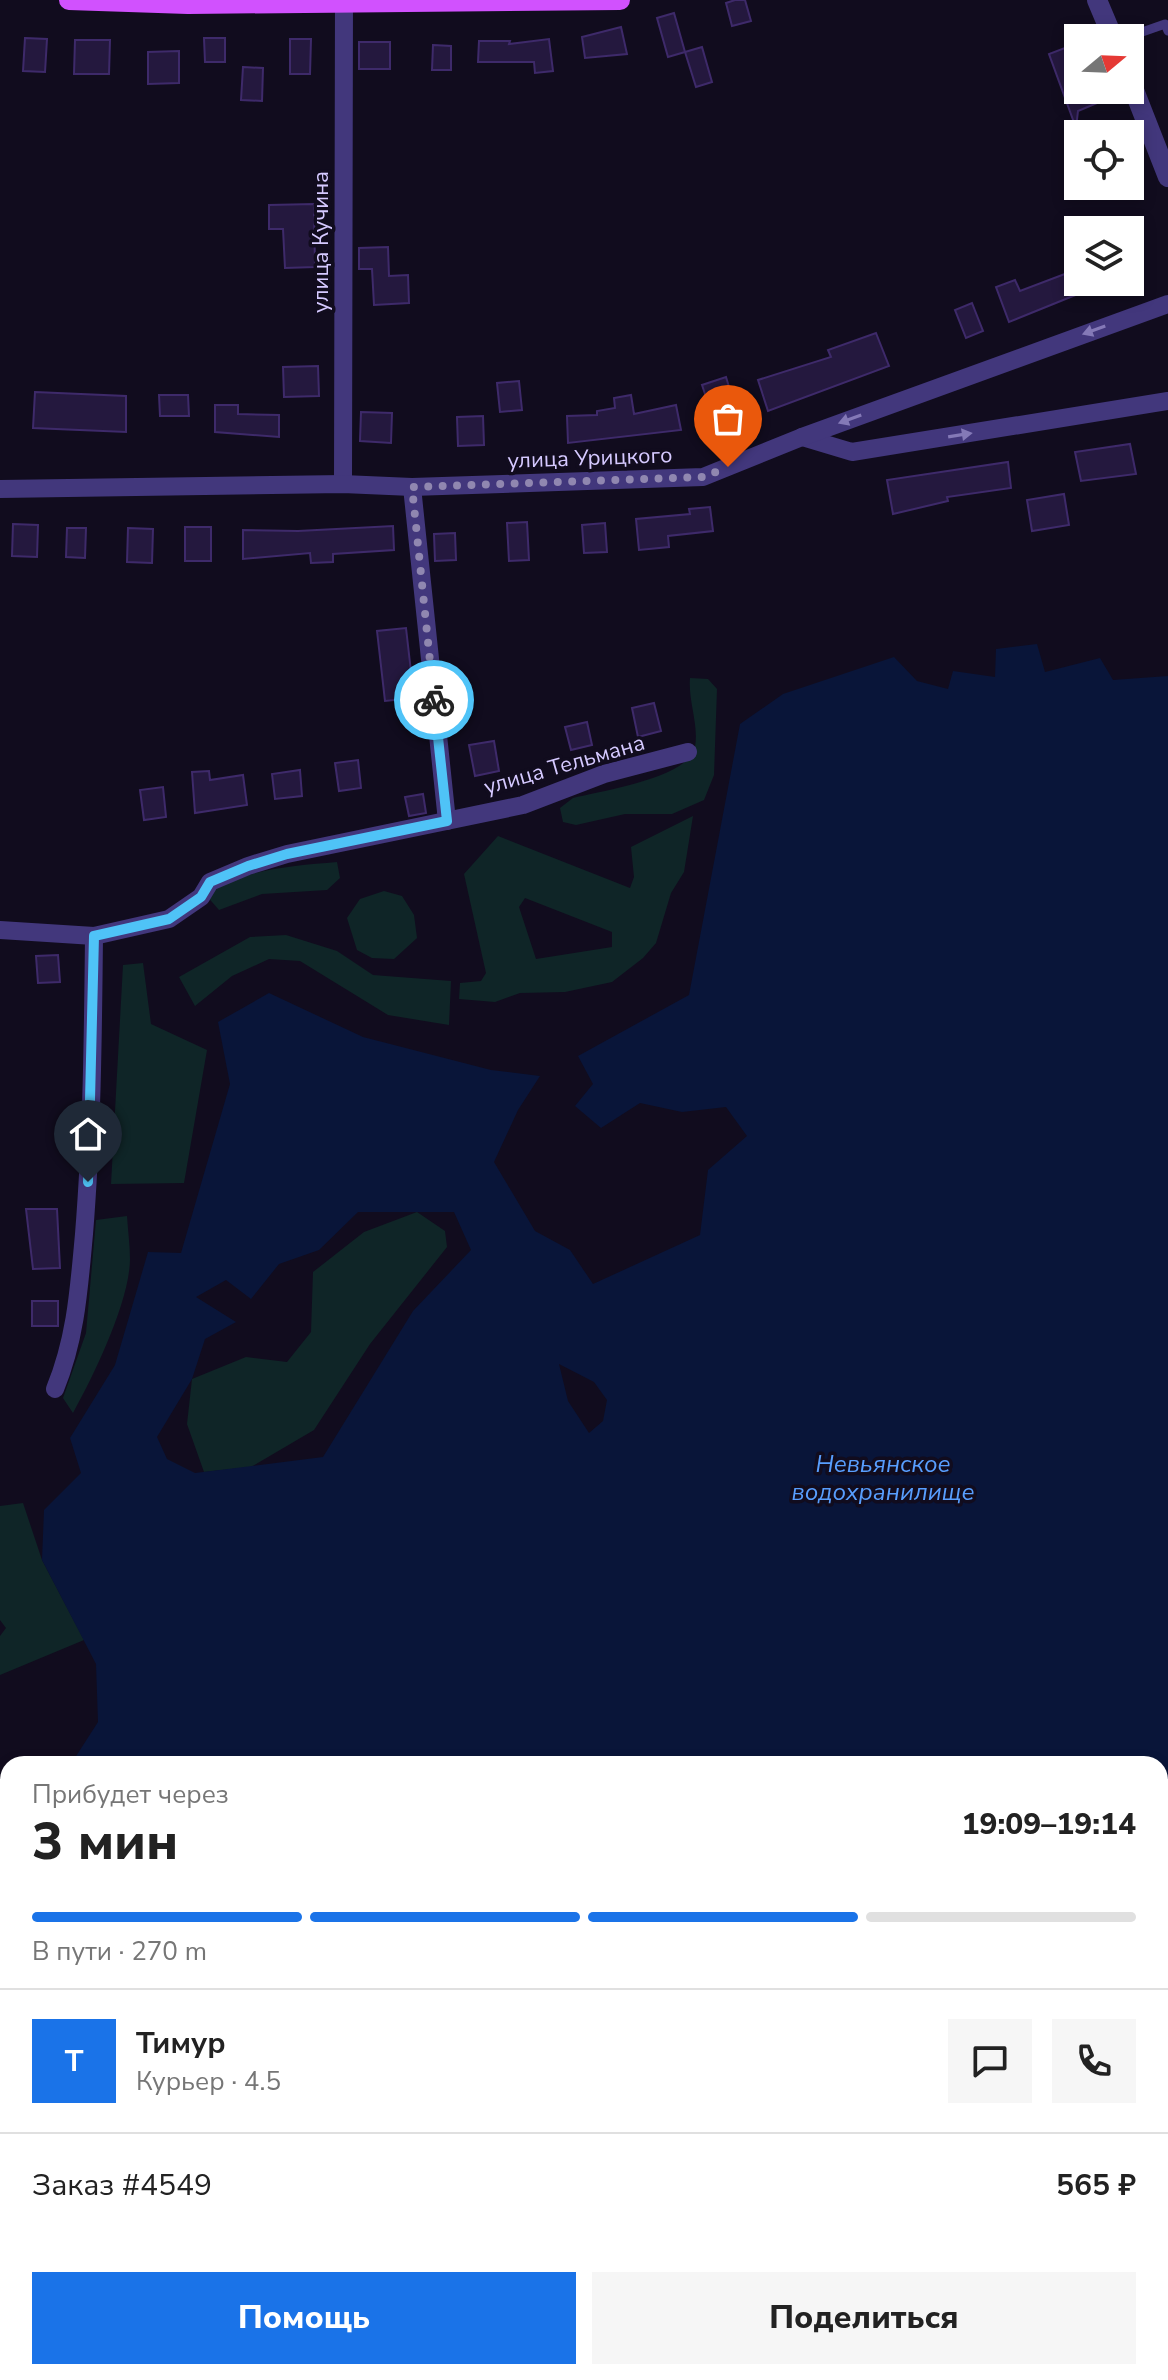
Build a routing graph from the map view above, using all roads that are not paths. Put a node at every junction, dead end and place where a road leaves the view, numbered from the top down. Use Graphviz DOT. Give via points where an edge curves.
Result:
graph roads {
  1 [pos="69,0"];
  2 [pos="344,0"];
  3 [pos="620,0"];
  4 [pos="1097,0"];
  5 [pos="1107,24"];
  6 [pos="1144,31"];
  7 [pos="1168,31"];
  8 [pos="1139,104"];
  9 [pos="1168,177"];
  10 [pos="1168,304"];
  11 [pos="1168,401"];
  12 [pos="802,437"];
  13 [pos="343,484"];
  14 [pos="412,487"];
  15 [pos="0,489"];
  16 [pos="688,752"];
  17 [pos="447,821"];
  18 [pos="0,930"];
  19 [pos="94,936"];
  20 [pos="55,1389"];
  1 -- 2 [label="main road"];
  2 -- 3 [label="main road"];
  2 -- 13 [label="street, улица Кучина"];
  4 -- 5 [label="street"];
  6 -- 7 [label="lane" via="1165,24"];
  8 -- 9 [label="street"];
  10 -- 12 [label="street, улица Урицкого, one-way"];
  12 -- 11 [label="street, one-way" via="852,452"];
  12 -- 14 [label="street, улица Урицкого" via="703,477"];
  13 -- 14 [label="street, улица Урицкого"];
  13 -- 15 [label="street, улица Урицкого"];
  14 -- 17 [label="street"];
  16 -- 17 [label="street, улица Тельмана" via="604,774 523,805"];
  17 -- 19 [label="street, улица Тельмана" via="248,866 210,882 201,897 169,919"];
  18 -- 19 [label="street, улица Тельмана"];
  19 -- 20 [label="street" via="91,1156 77,1315 71,1351"];
}
